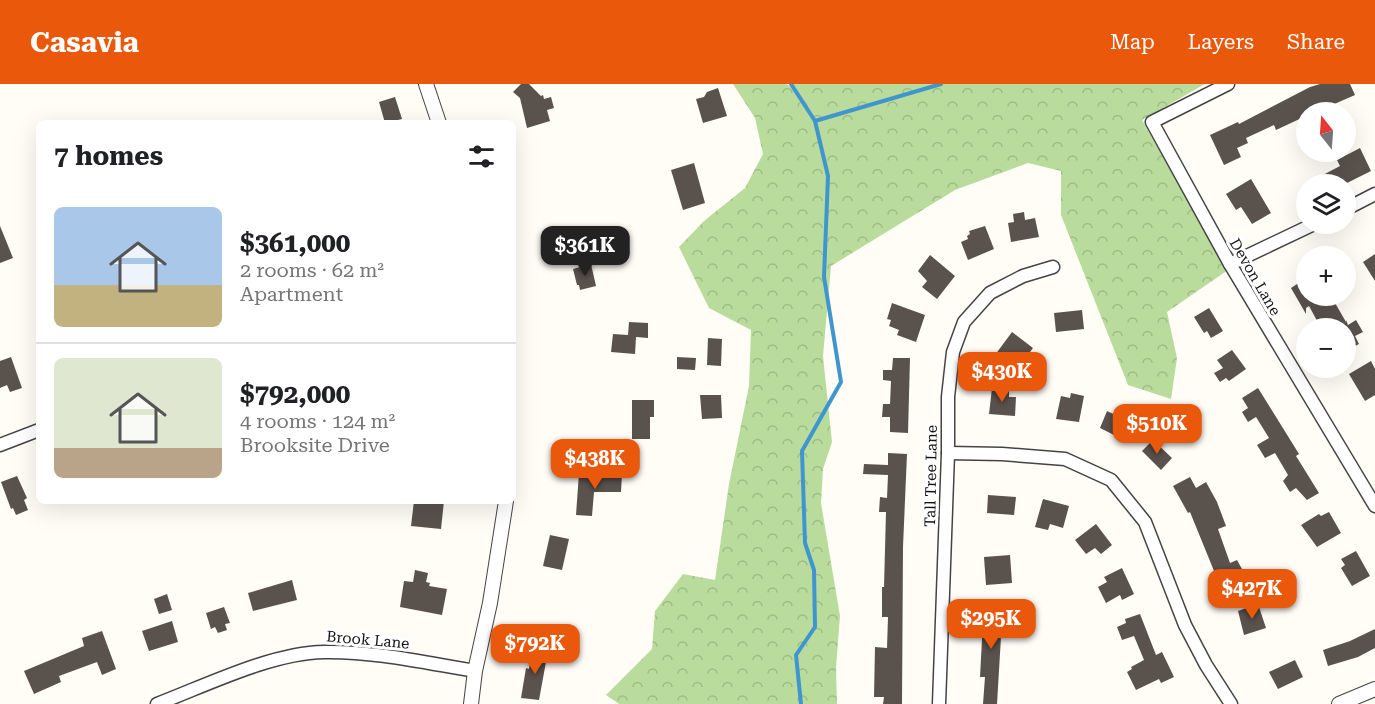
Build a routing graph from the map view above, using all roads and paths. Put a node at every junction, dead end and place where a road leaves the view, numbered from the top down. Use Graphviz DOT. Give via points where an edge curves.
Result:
graph roads {
  1 [pos="426,84"];
  2 [pos="1228,84"];
  3 [pos="438,120"];
  4 [pos="1375,194"];
  5 [pos="1356,203"];
  6 [pos="1296,233"];
  7 [pos="1230,264"];
  8 [pos="1053,267"];
  9 [pos="36,431"];
  10 [pos="0,445"];
  11 [pos="948,453"];
  12 [pos="506,504"];
  13 [pos="1375,506"];
  14 [pos="475,671"];
  15 [pos="1375,689"];
  16 [pos="157,704"];
  17 [pos="471,704"];
  18 [pos="939,704"];
  19 [pos="1231,704"];
  20 [pos="1341,704"];
  1 -- 3 [label="street"];
  2 -- 7 [label="street, Devon Lane" via="1152,122"];
  4 -- 5 [label="street"];
  6 -- 7 [label="street"];
  7 -- 13 [label="street, Devon Lane"];
  8 -- 11 [label="street, Tall Tree Lane" via="1023,276 990,294 964,322 953,352"];
  9 -- 10 [label="street"];
  11 -- 18 [label="street, Tall Tree Lane"];
  11 -- 19 [label="street" via="1065,459 1111,480 1145,522 1185,625"];
  12 -- 14 [label="street"];
  14 -- 16 [label="street, Brook Lane" via="356,653 323,652 254,667"];
  14 -- 17 [label="street"];
  15 -- 20 [label="street"];
}
